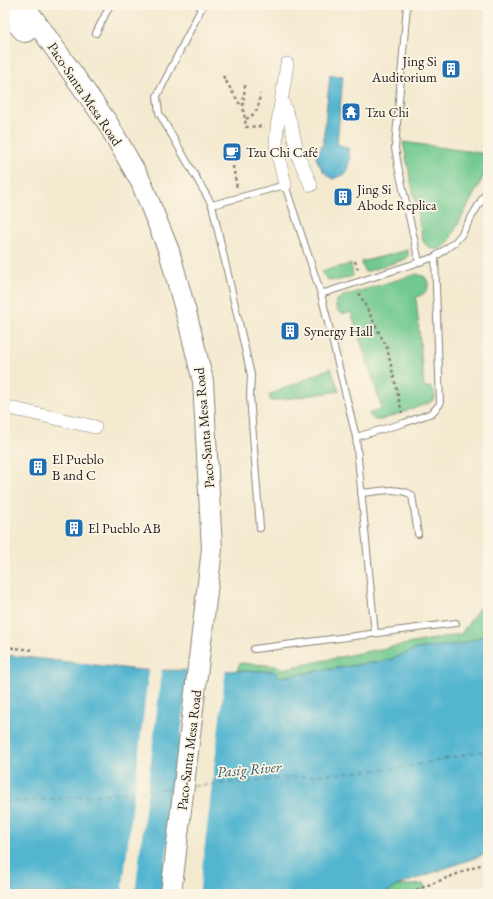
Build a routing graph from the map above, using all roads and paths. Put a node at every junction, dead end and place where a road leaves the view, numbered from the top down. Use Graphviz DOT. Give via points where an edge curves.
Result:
graph roads {
  1 [pos="110,5"];
  2 [pos="203,5"];
  3 [pos="407,5"];
  4 [pos="19,12"];
  5 [pos="96,32"];
  6 [pos="287,64"];
  7 [pos="223,76"];
  8 [pos="245,85"];
  9 [pos="260,94"];
  10 [pos="281,99"];
  11 [pos="243,105"];
  12 [pos="246,119"];
  13 [pos="276,128"];
  14 [pos="232,166"];
  15 [pos="285,185"];
  16 [pos="311,185"];
  17 [pos="488,189"];
  18 [pos="239,198"];
  19 [pos="212,205"];
  20 [pos="435,257"];
  21 [pos="419,262"];
  22 [pos="354,283"];
  23 [pos="321,294"];
  24 [pos="5,407"];
  25 [pos="404,424"];
  26 [pos="95,427"];
  27 [pos="356,437"];
  28 [pos="361,493"];
  29 [pos="260,528"];
  30 [pos="418,534"];
  31 [pos="456,623"];
  32 [pos="374,634"];
  33 [pos="5,646"];
  34 [pos="254,649"];
  35 [pos="34,650"];
  36 [pos="488,862"];
  37 [pos="171,894"];
  38 [pos="405,894"];
  1 -- 5 [label="lane"];
  2 -- 19 [label="lane" via="157,96 157,104 159,113"];
  3 -- 21 [label="lane" via="395,148"];
  4 -- 37 [label="main road, Paco-Santa Mesa Road" via="107,122 141,182 169,251 203,381 212,549"];
  6 -- 10 [label="street"];
  7 -- 11 [label="path" via="239,103"];
  8 -- 11 [label="path"];
  9 -- 12 [label="path" via="258,110"];
  10 -- 13 [label="street"];
  10 -- 16 [label="street" via="291,124 298,156"];
  11 -- 12 [label="path"];
  12 -- 13 [label="path" via="246,127"];
  13 -- 15 [label="street" via="276,145"];
  14 -- 18 [label="path"];
  15 -- 18 [label="lane"];
  15 -- 23 [label="lane"];
  17 -- 20 [label="lane" via="461,235"];
  18 -- 19 [label="lane"];
  19 -- 29 [label="lane" via="252,375 250,396"];
  20 -- 21 [label="lane"];
  20 -- 25 [label="lane" via="440,404 432,412"];
  21 -- 22 [label="lane"];
  22 -- 23 [label="lane"];
  22 -- 25 [label="path" via="387,348"];
  23 -- 27 [label="lane"];
  24 -- 26 [label="street"];
  25 -- 27 [label="lane"];
  27 -- 28 [label="lane"];
  28 -- 30 [label="lane" via="398,490 412,495"];
  28 -- 32 [label="lane"];
  31 -- 32 [label="lane"];
  32 -- 34 [label="lane"];
  33 -- 35 [label="path"];
  36 -- 38 [label="path"];
}
